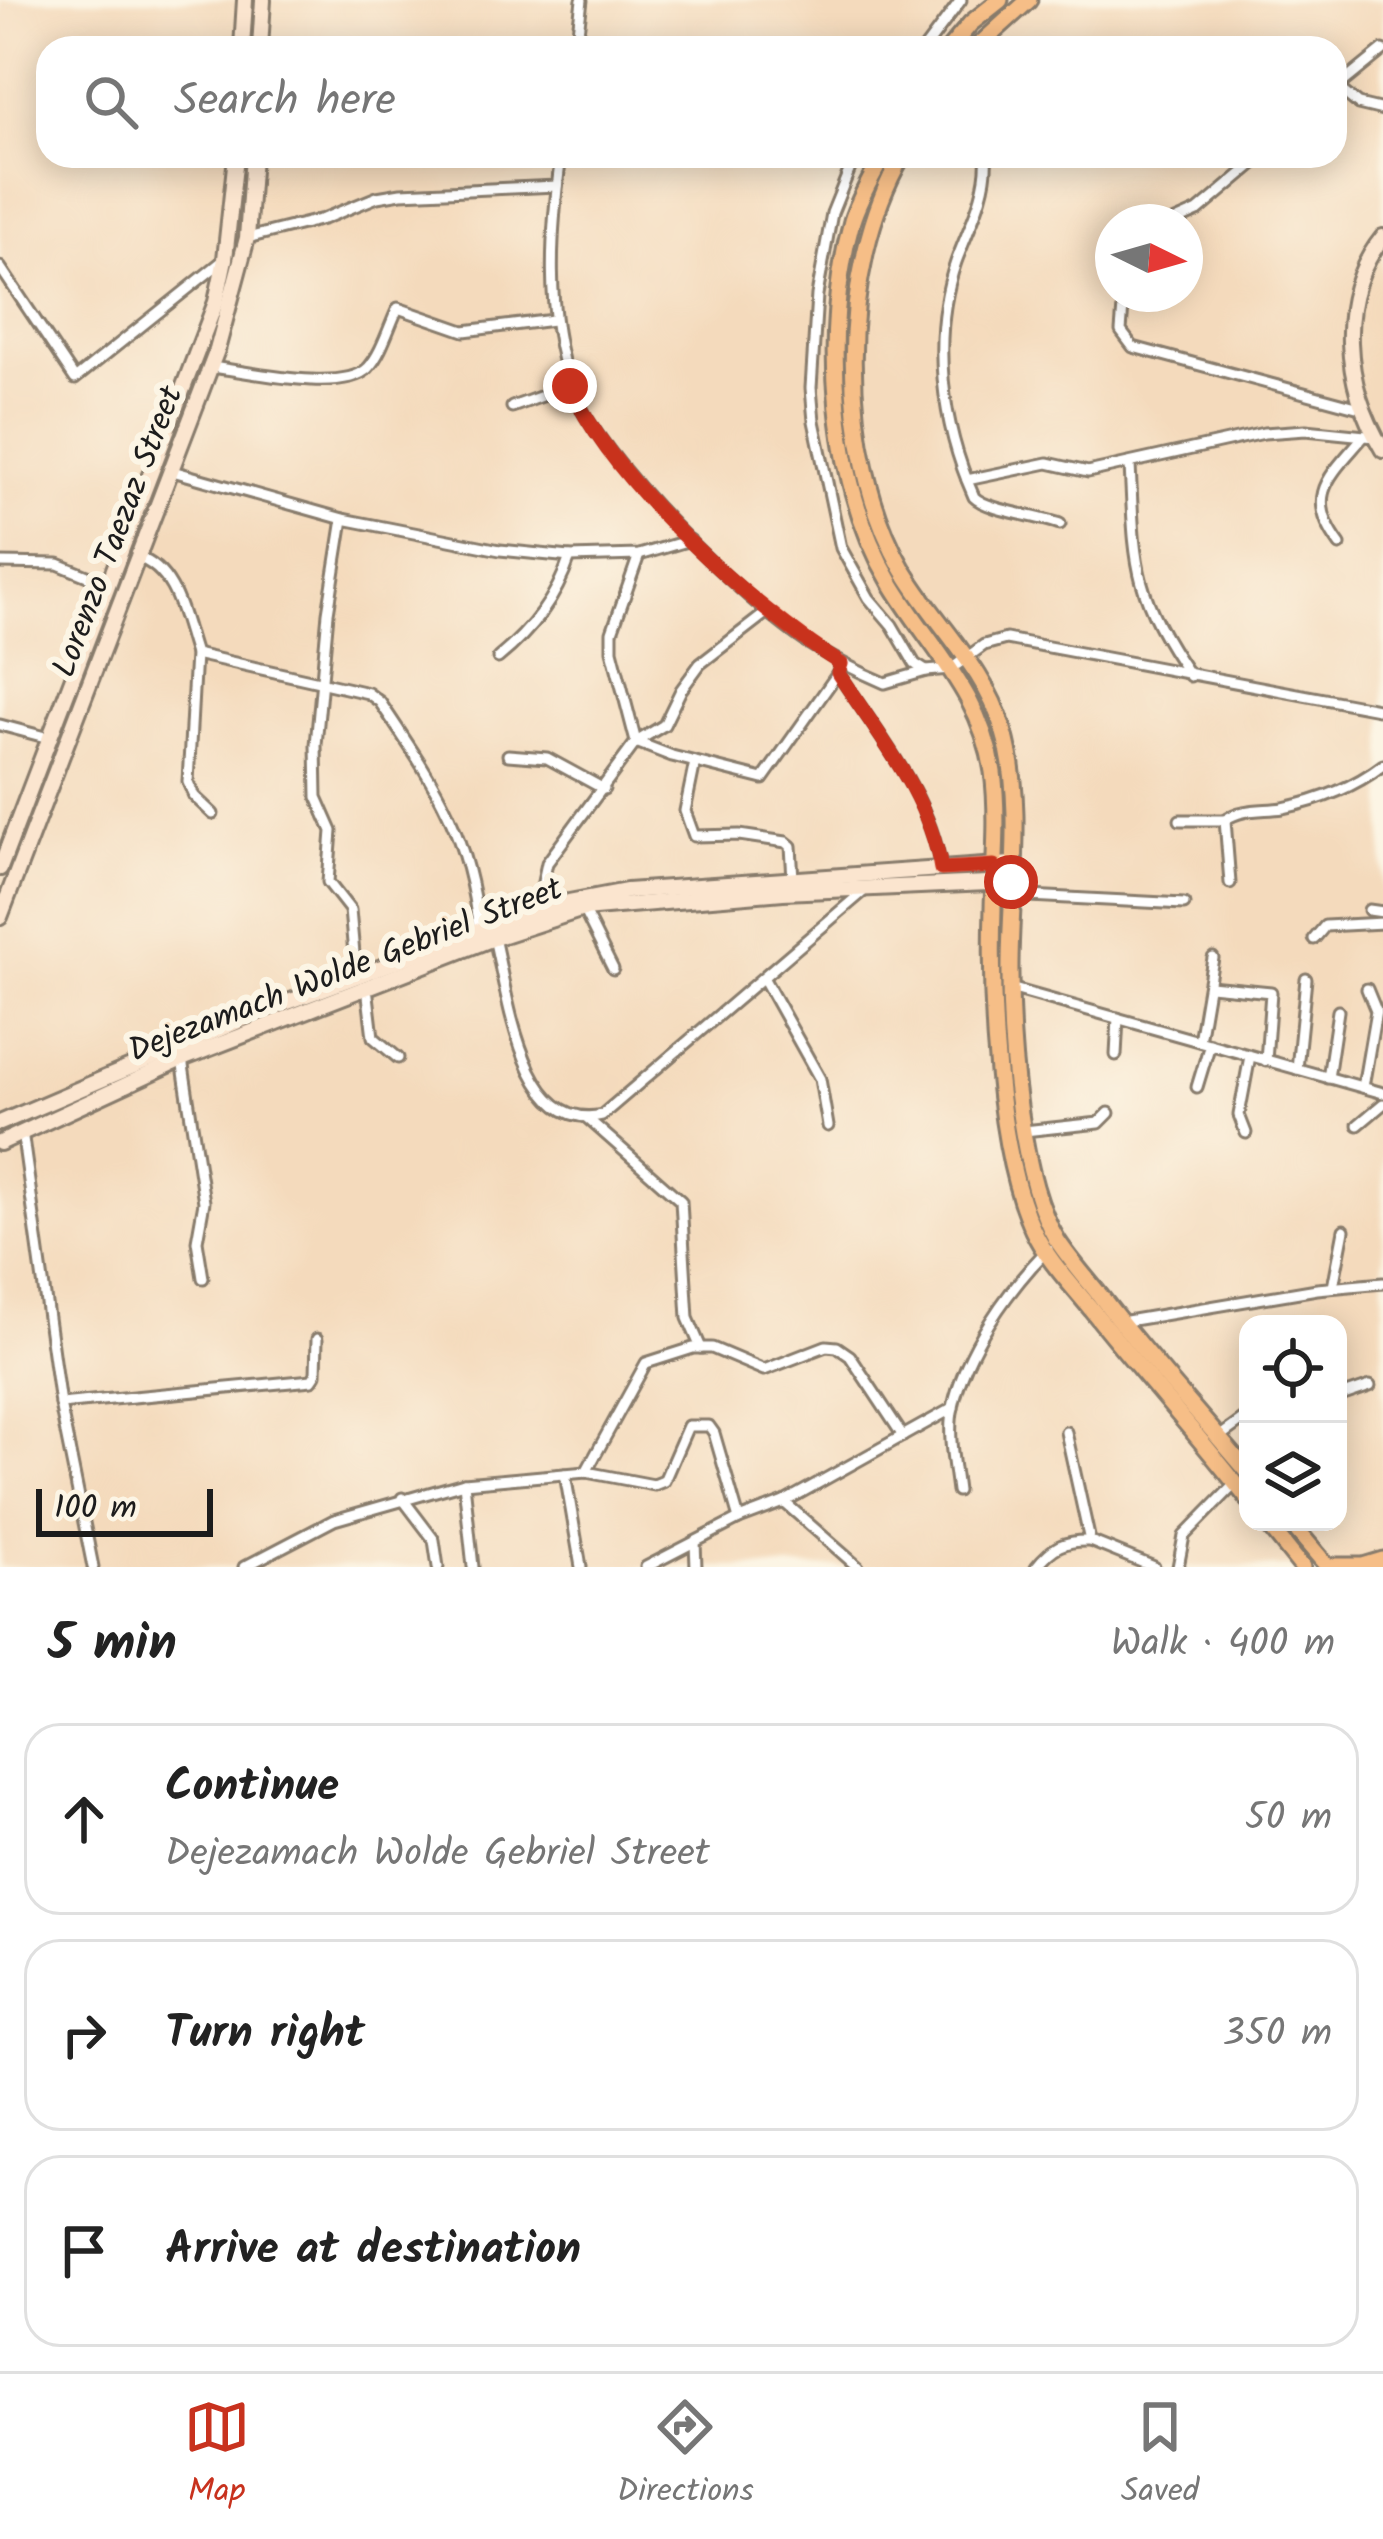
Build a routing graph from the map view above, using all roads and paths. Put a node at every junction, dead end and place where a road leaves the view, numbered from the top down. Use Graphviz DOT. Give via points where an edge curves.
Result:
graph roads {
  1 [pos="245,0"];
  2 [pos="263,0"];
  3 [pos="582,0"];
  4 [pos="961,0"];
  5 [pos="1000,0"];
  6 [pos="1029,0"];
  7 [pos="243,36"];
  8 [pos="261,36"];
  9 [pos="578,36"];
  10 [pos="934,36"];
  11 [pos="960,36"];
  12 [pos="989,36"];
  13 [pos="1383,50"];
  14 [pos="1347,79"];
  15 [pos="1347,96"];
  16 [pos="1383,110"];
  17 [pos="235,168"];
  18 [pos="252,168"];
  19 [pos="560,168"];
  20 [pos="849,168"];
  21 [pos="877,168"];
  22 [pos="896,168"];
  23 [pos="987,168"];
  24 [pos="1249,168"];
  25 [pos="557,186"];
  26 [pos="1203,207"];
  27 [pos="1383,237"];
  28 [pos="247,238"];
  29 [pos="225,259"];
  30 [pos="0,267"];
  31 [pos="1123,312"];
  32 [pos="554,320"];
  33 [pos="211,367"];
  34 [pos="570,386"];
  35 [pos="512,407"];
  36 [pos="1360,408"];
  37 [pos="1374,441"];
  38 [pos="1130,465"];
  39 [pos="169,470"];
  40 [pos="967,481"];
  41 [pos="343,519"];
  42 [pos="1060,524"];
  43 [pos="690,540"];
  44 [pos="1340,545"];
  45 [pos="639,555"];
  46 [pos="137,557"];
  47 [pos="570,557"];
  48 [pos="0,563"];
  49 [pos="107,584"];
  50 [pos="766,613"];
  51 [pos="86,639"];
  52 [pos="104,647"];
  53 [pos="195,655"];
  54 [pos="497,658"];
  55 [pos="968,661"];
  56 [pos="840,668"];
  57 [pos="951,669"];
  58 [pos="926,670"];
  59 [pos="1190,676"];
  60 [pos="321,683"];
  61 [pos="1383,710"];
  62 [pos="0,724"];
  63 [pos="49,738"];
  64 [pos="636,742"];
  65 [pos="508,755"];
  66 [pos="695,762"];
  67 [pos="1383,765"];
  68 [pos="604,788"];
  69 [pos="213,814"];
  70 [pos="1180,820"];
  71 [pos="1225,820"];
  72 [pos="0,868"];
  73 [pos="941,869"];
  74 [pos="793,879"];
  75 [pos="1002,881"];
  76 [pos="1230,883"];
  77 [pos="867,888"];
  78 [pos="1184,904"];
  79 [pos="583,909"];
  80 [pos="537,910"];
  81 [pos="1369,910"];
  82 [pos="1383,912"];
  83 [pos="0,917"];
  84 [pos="1383,923"];
  85 [pos="486,934"];
  86 [pos="1314,939"];
  87 [pos="1214,958"];
  88 [pos="613,969"];
  89 [pos="764,979"];
  90 [pos="1306,979"];
  91 [pos="362,981"];
  92 [pos="1210,986"];
  93 [pos="1010,988"];
  94 [pos="1367,989"];
  95 [pos="1338,1011"];
  96 [pos="1118,1018"];
  97 [pos="1204,1043"];
  98 [pos="1117,1055"];
  99 [pos="1250,1056"];
  100 [pos="398,1058"];
  101 [pos="182,1059"];
  102 [pos="1266,1060"];
  103 [pos="1298,1069"];
  104 [pos="1328,1078"];
  105 [pos="1197,1087"];
  106 [pos="1363,1087"];
  107 [pos="1383,1093"];
  108 [pos="1383,1104"];
  109 [pos="1109,1113"];
  110 [pos="587,1118"];
  111 [pos="0,1123"];
  112 [pos="1358,1125"];
  113 [pos="828,1126"];
  114 [pos="22,1131"];
  115 [pos="1024,1131"];
  116 [pos="1246,1132"];
  117 [pos="0,1143"];
  118 [pos="1344,1230"];
  119 [pos="1051,1246"];
  120 [pos="203,1279"];
  121 [pos="1383,1283"];
  122 [pos="1333,1287"];
  123 [pos="1121,1322"];
  124 [pos="317,1339"];
  125 [pos="701,1348"];
  126 [pos="1370,1387"];
  127 [pos="1347,1394"];
  128 [pos="60,1404"];
  129 [pos="952,1408"];
  130 [pos="1239,1423"];
  131 [pos="1066,1432"];
  132 [pos="902,1436"];
  133 [pos="1219,1437"];
  134 [pos="586,1472"];
  135 [pos="1239,1473"];
  136 [pos="565,1474"];
  137 [pos="1239,1474"];
  138 [pos="1239,1481"];
  139 [pos="464,1483"];
  140 [pos="957,1491"];
  141 [pos="402,1498"];
  142 [pos="784,1502"];
  143 [pos="739,1519"];
  144 [pos="1273,1531"];
  145 [pos="1298,1531"];
  146 [pos="1090,1541"];
  147 [pos="695,1542"];
  148 [pos="1383,1560"];
  149 [pos="1327,1566"];
  150 [pos="93,1567"];
  151 [pos="244,1567"];
  152 [pos="438,1567"];
  153 [pos="472,1567"];
  154 [pos="581,1567"];
  155 [pos="646,1567"];
  156 [pos="696,1567"];
  157 [pos="859,1567"];
  158 [pos="1036,1567"];
  159 [pos="1154,1567"];
  160 [pos="1178,1567"];
  161 [pos="1302,1567"];
  1 -- 7 [label="main road"];
  2 -- 8 [label="main road"];
  3 -- 9 [label="street"];
  4 -- 10 [label="street"];
  5 -- 11 [label="main road"];
  6 -- 12 [label="main road"];
  13 -- 14 [label="street"];
  15 -- 16 [label="street"];
  17 -- 29 [label="main road, Lorenzo Taezaz Street"];
  18 -- 28 [label="main road, Lorenzo Taezaz Street"];
  19 -- 25 [label="street"];
  20 -- 58 [label="street" via="822,262 814,421 841,548 868,598"];
  21 -- 57 [label="main road" via="852,222 839,297 840,419 866,537"];
  22 -- 55 [label="main road" via="869,228 856,408 889,541"];
  23 -- 40 [label="street" via="941,317 944,386"];
  24 -- 26 [label="street"];
  25 -- 28 [label="street" via="417,190"];
  25 -- 32 [label="street"];
  27 -- 36 [label="main road" via="1364,266 1352,318"];
  28 -- 33 [label="main road, Lorenzo Taezaz Street"];
  29 -- 30 [label="street" via="75,379"];
  29 -- 49 [label="main road, Lorenzo Taezaz Street"];
  31 -- 36 [label="street" via="1121,331 1133,347"];
  32 -- 33 [label="street" via="464,331 398,308 368,369 352,378"];
  32 -- 34 [label="street"];
  33 -- 39 [label="main road, Lorenzo Taezaz Street"];
  34 -- 35 [label="street"];
  34 -- 43 [label="street" via="617,459"];
  36 -- 37 [label="main road"];
  37 -- 38 [label="street" via="1306,430 1264,433"];
  37 -- 44 [label="street" via="1324,489 1321,515"];
  38 -- 40 [label="street" via="1088,472 1048,463"];
  38 -- 59 [label="street" via="1138,577"];
  39 -- 41 [label="street"];
  39 -- 46 [label="main road, Lorenzo Taezaz Street"];
  40 -- 42 [label="street" via="987,508"];
  41 -- 47 [label="street"];
  41 -- 60 [label="street"];
  43 -- 45 [label="street"];
  43 -- 50 [label="street"];
  45 -- 47 [label="street"];
  45 -- 64 [label="street" via="613,632"];
  46 -- 52 [label="main road, Lorenzo Taezaz Street"];
  46 -- 53 [label="street" via="161,569"];
  47 -- 54 [label="street" via="547,608"];
  48 -- 49 [label="street" via="58,564"];
  49 -- 51 [label="main road, Lorenzo Taezaz Street"];
  50 -- 56 [label="street"];
  50 -- 64 [label="street" via="700,664 664,725"];
  51 -- 52 [label="main road"];
  51 -- 63 [label="main road, Lorenzo Taezaz Street"];
  52 -- 83 [label="main road, Lorenzo Taezaz Street"];
  53 -- 60 [label="street"];
  53 -- 69 [label="street" via="188,782"];
  55 -- 57 [label="street"];
  55 -- 59 [label="street" via="1006,639"];
  55 -- 75 [label="main road" via="1009,752 1012,864"];
  56 -- 58 [label="street" via="885,683"];
  56 -- 66 [label="street" via="763,779"];
  56 -- 73 [label="street" via="921,801"];
  57 -- 58 [label="street"];
  57 -- 75 [label="main road" via="987,742"];
  59 -- 61 [label="street"];
  60 -- 85 [label="street" via="380,702 440,793 463,844"];
  60 -- 91 [label="street" via="315,785 332,831 328,883 350,910"];
  62 -- 63 [label="street"];
  63 -- 72 [label="main road, Lorenzo Taezaz Street"];
  64 -- 66 [label="street"];
  64 -- 68 [label="street"];
  65 -- 68 [label="street" via="547,758"];
  66 -- 74 [label="street" via="685,811 694,836 786,842"];
  67 -- 71 [label="street" via="1329,794"];
  68 -- 80 [label="street" via="547,863"];
  70 -- 71 [label="street"];
  71 -- 76 [label="street"];
  73 -- 74 [label="main road, Dejezamach Wolde Gebriel Street"];
  73 -- 75 [label="main road, Dejezamach Wolde Gebriel Street"];
  74 -- 80 [label="main road, Dejezamach Wolde Gebriel Street" via="627,891"];
  75 -- 77 [label="main road, Dejezamach Wolde Gebriel Street"];
  75 -- 78 [label="street"];
  75 -- 93 [label="main road"];
  75 -- 119 [label="main road" via="993,962 1010,1157 1018,1193"];
  77 -- 79 [label="main road, Dejezamach Wolde Gebriel Street"];
  77 -- 89 [label="street"];
  79 -- 85 [label="main road, Dejezamach Wolde Gebriel Street"];
  79 -- 88 [label="street"];
  80 -- 85 [label="main road, Dejezamach Wolde Gebriel Street"];
  81 -- 82 [label="street"];
  84 -- 86 [label="street" via="1325,926"];
  85 -- 91 [label="main road, Dejezamach Wolde Gebriel Street"];
  85 -- 110 [label="street" via="521,1057 554,1101"];
  87 -- 92 [label="street"];
  89 -- 110 [label="street" via="602,1115"];
  89 -- 113 [label="street" via="820,1078"];
  90 -- 103 [label="street"];
  91 -- 100 [label="street" via="373,1036"];
  91 -- 101 [label="main road, Dejezamach Wolde Gebriel Street"];
  91 -- 111 [label="main road, Dejezamach Wolde Gebriel Street" via="175,1046"];
  92 -- 97 [label="street"];
  92 -- 102 [label="street" via="1271,992"];
  93 -- 96 [label="street"];
  93 -- 115 [label="main road"];
  94 -- 106 [label="street" via="1376,1011"];
  95 -- 104 [label="street"];
  96 -- 97 [label="street"];
  96 -- 98 [label="street"];
  97 -- 99 [label="street"];
  97 -- 105 [label="street"];
  99 -- 102 [label="street"];
  99 -- 116 [label="street" via="1239,1115"];
  101 -- 114 [label="main road, Dejezamach Wolde Gebriel Street"];
  101 -- 120 [label="street" via="204,1202 197,1241"];
  102 -- 103 [label="street"];
  103 -- 104 [label="street"];
  104 -- 106 [label="street"];
  106 -- 107 [label="street"];
  108 -- 112 [label="street"];
  109 -- 115 [label="street" via="1099,1123"];
  110 -- 125 [label="street" via="681,1201 688,1318"];
  114 -- 117 [label="main road, Dejezamach Wolde Gebriel Street"];
  114 -- 128 [label="street"];
  115 -- 119 [label="main road"];
  118 -- 122 [label="street"];
  119 -- 123 [label="main road"];
  119 -- 129 [label="street" via="982,1335"];
  119 -- 137 [label="main road"];
  121 -- 122 [label="street"];
  122 -- 123 [label="street"];
  123 -- 133 [label="main road"];
  124 -- 128 [label="street" via="312,1379"];
  125 -- 132 [label="street" via="764,1370 838,1347"];
  125 -- 134 [label="street" via="646,1363"];
  126 -- 127 [label="street"];
  128 -- 150 [label="street"];
  129 -- 132 [label="street"];
  129 -- 140 [label="street"];
  130 -- 133 [label="street"];
  131 -- 146 [label="street"];
  132 -- 142 [label="street"];
  133 -- 135 [label="main road"];
  134 -- 136 [label="street"];
  134 -- 143 [label="street" via="654,1485 664,1481 688,1426 710,1426"];
  136 -- 139 [label="street"];
  136 -- 154 [label="street"];
  138 -- 160 [label="street" via="1184,1536"];
  139 -- 141 [label="street"];
  139 -- 153 [label="street"];
  141 -- 151 [label="street" via="334,1520"];
  141 -- 152 [label="street" via="434,1540"];
  142 -- 143 [label="street"];
  142 -- 157 [label="street"];
  143 -- 147 [label="street"];
  144 -- 161 [label="main road"];
  145 -- 149 [label="main road"];
  146 -- 158 [label="street" via="1068,1540"];
  146 -- 159 [label="street"];
  147 -- 155 [label="street"];
  147 -- 156 [label="street"];
  148 -- 149 [label="main road"];
}
